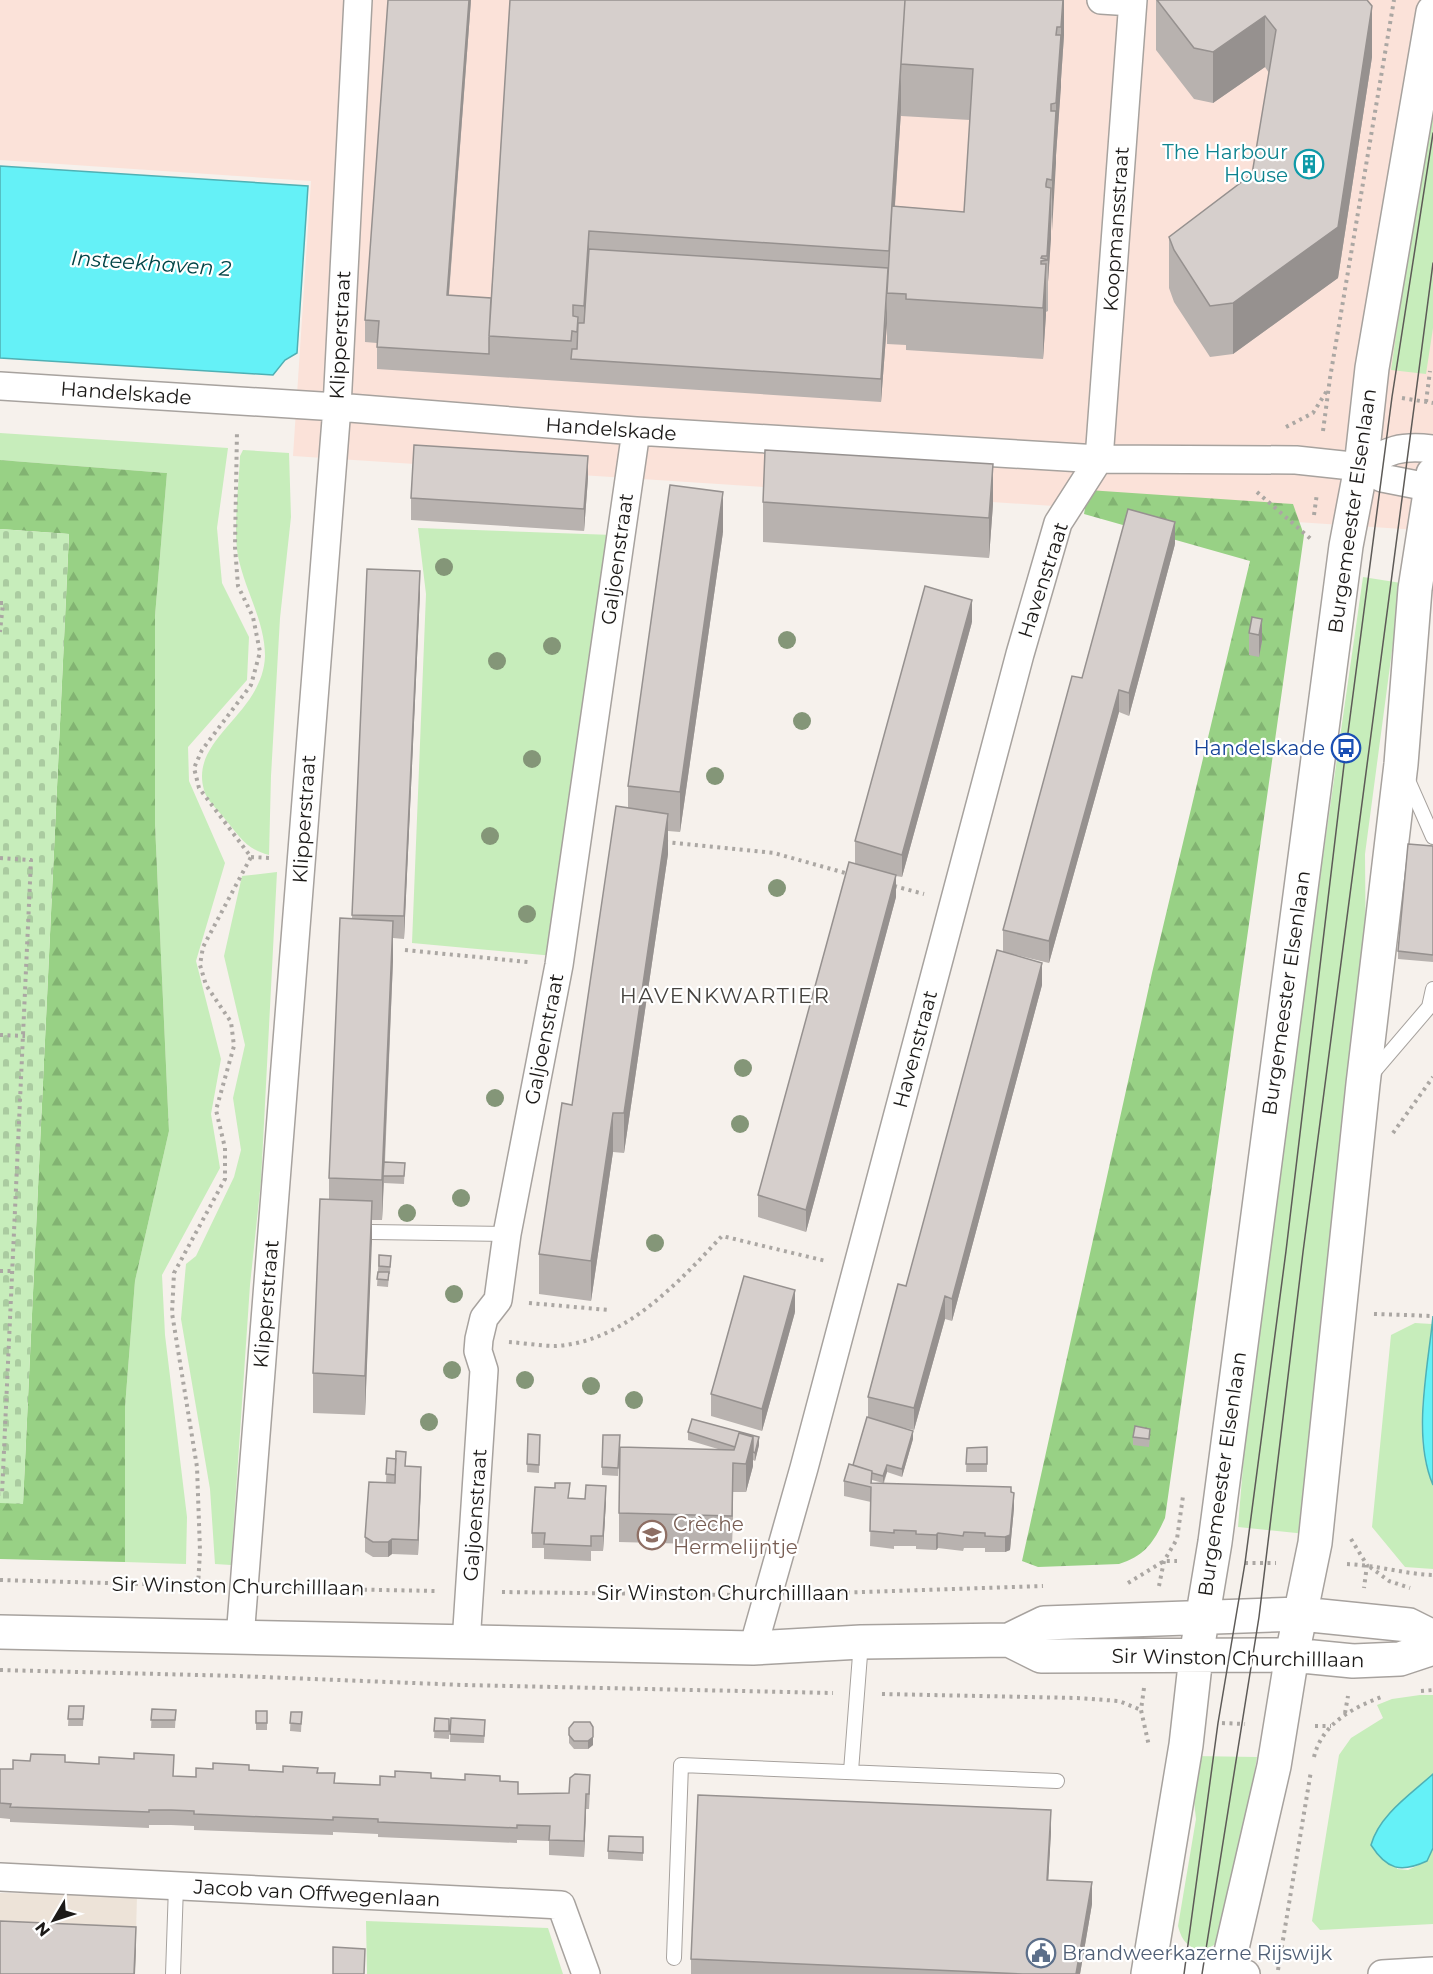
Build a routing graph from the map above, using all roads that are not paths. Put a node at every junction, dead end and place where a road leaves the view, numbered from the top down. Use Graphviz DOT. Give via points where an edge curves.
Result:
graph roads {
  1 [pos="358,0"];
  2 [pos="1101,0"];
  3 [pos="1132,1"];
  4 [pos="1433,12"];
  5 [pos="0,386"];
  6 [pos="336,407"];
  7 [pos="636,431"];
  8 [pos="1433,448"];
  9 [pos="1099,459"];
  10 [pos="1360,467"];
  11 [pos="1432,483"];
  12 [pos="1401,764"];
  13 [pos="1433,837"];
  14 [pos="1433,989"];
  15 [pos="1363,1084"];
  16 [pos="371,1232"];
  17 [pos="507,1234"];
  18 [pos="1300,1614"];
  19 [pos="1202,1619"];
  20 [pos="0,1632"];
  21 [pos="1433,1637"];
  22 [pos="240,1638"];
  23 [pos="1009,1640"];
  24 [pos="861,1642"];
  25 [pos="466,1643"];
  26 [pos="753,1648"];
  27 [pos="1433,1648"];
  28 [pos="1292,1655"];
  29 [pos="1196,1656"];
  30 [pos="851,1772"];
  31 [pos="1057,1780"];
  32 [pos="0,1877"];
  33 [pos="176,1886"];
  34 [pos="674,1958"];
  35 [pos="1148,1970"];
  36 [pos="1433,1971"];
  37 [pos="1233,1973"];
  38 [pos="173,1974"];
  39 [pos="586,1974"];
  40 [pos="1382,1974"];
  1 -- 6 [label="street, Klipperstraat"];
  2 -- 3 [label="street"];
  3 -- 9 [label="street, Koopmansstraat"];
  4 -- 10 [label="main road, Burgemeester Elsenlaan" via="1372,368"];
  5 -- 6 [label="street, Handelskade"];
  6 -- 7 [label="street, Handelskade"];
  6 -- 22 [label="street, Klipperstraat"];
  7 -- 9 [label="street, Handelskade"];
  7 -- 17 [label="street, Galjoenstraat" via="559,965"];
  8 -- 10 [label="street" via="1409,446 1385,452"];
  9 -- 10 [label="street, Handelskade" via="1223,459"];
  9 -- 26 [label="street, Havenstraat" via="1058,523"];
  10 -- 11 [label="street, Handelskade" via="1382,478"];
  10 -- 19 [label="main road, Burgemeester Elsenlaan" via="1344,559"];
  11 -- 12 [label="main road" via="1415,589"];
  12 -- 13 [label="lane"];
  12 -- 15 [label="main road"];
  14 -- 15 [label="lane" via="1429,1007"];
  15 -- 18 [label="main road" via="1312,1563"];
  16 -- 17 [label="lane"];
  17 -- 25 [label="street, Galjoenstraat" via="498,1300 484,1318 479,1339 484,1370"];
  18 -- 19 [label="main road, Sir Winston Churchilllaan"];
  18 -- 21 [label="main road, Sir Winston Churchilllaan" via="1409,1624"];
  18 -- 28 [label="main road"];
  19 -- 23 [label="main road, Sir Winston Churchilllaan" via="1044,1623"];
  19 -- 29 [label="main road, Burgemeester Elsenlaan"];
  20 -- 22 [label="main road, Sir Winston Churchilllaan"];
  22 -- 25 [label="main road, Sir Winston Churchilllaan"];
  23 -- 24 [label="main road, Sir Winston Churchilllaan"];
  23 -- 29 [label="main road, Sir Winston Churchilllaan" via="1041,1656"];
  24 -- 26 [label="main road, Sir Winston Churchilllaan"];
  24 -- 30 [label="lane"];
  25 -- 26 [label="main road, Sir Winston Churchilllaan"];
  27 -- 28 [label="main road, Sir Winston Churchilllaan" via="1400,1659 1353,1661"];
  28 -- 29 [label="main road, Sir Winston Churchilllaan"];
  28 -- 37 [label="main road"];
  29 -- 35 [label="main road, Burgemeester Elsenlaan" via="1186,1745"];
  30 -- 31 [label="lane"];
  30 -- 34 [label="lane" via="681,1765"];
  32 -- 33 [label="street, Jacob van Offwegenlaan"];
  33 -- 38 [label="lane"];
  33 -- 39 [label="street, Jacob van Offwegenlaan" via="561,1905"];
  35 -- 37 [label="street"];
  36 -- 40 [label="street"];
}
